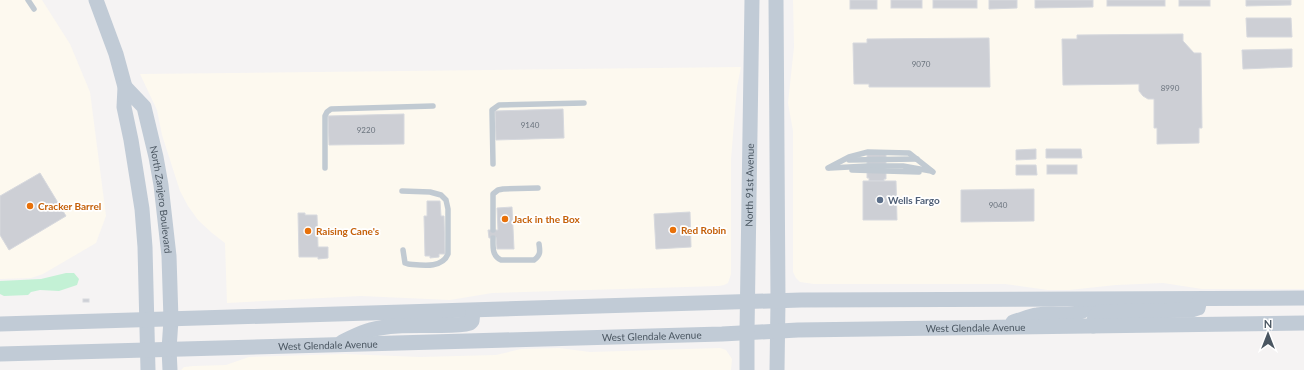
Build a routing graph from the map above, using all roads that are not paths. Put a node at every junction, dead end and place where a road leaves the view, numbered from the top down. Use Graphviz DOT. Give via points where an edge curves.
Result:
graph roads {
  1 [pos="28,0"];
  2 [pos="96,0"];
  3 [pos="752,0"];
  4 [pos="776,0"];
  5 [pos="34,9"];
  6 [pos="125,87"];
  7 [pos="584,102"];
  8 [pos="433,106"];
  9 [pos="493,164"];
  10 [pos="325,168"];
  11 [pos="828,168"];
  12 [pos="538,188"];
  13 [pos="402,191"];
  14 [pos="493,230"];
  15 [pos="493,238"];
  16 [pos="539,244"];
  17 [pos="403,250"];
  18 [pos="1304,298"];
  19 [pos="1200,299"];
  20 [pos="1096,300"];
  21 [pos="778,301"];
  22 [pos="747,302"];
  23 [pos="473,311"];
  24 [pos="147,320"];
  25 [pos="171,320"];
  26 [pos="1304,323"];
  27 [pos="0,324"];
  28 [pos="1093,326"];
  29 [pos="995,327"];
  30 [pos="778,331"];
  31 [pos="747,332"];
  32 [pos="338,344"];
  33 [pos="169,349"];
  34 [pos="147,350"];
  35 [pos="0,354"];
  36 [pos="148,370"];
  37 [pos="170,370"];
  38 [pos="747,370"];
  39 [pos="777,370"];
  1 -- 5 [label="lane"];
  2 -- 6 [label="main road, North Zanjero Boulevard"];
  3 -- 22 [label="main road, North 91st Avenue"];
  4 -- 21 [label="main road"];
  6 -- 24 [label="main road, North Zanjero Boulevard" via="124,107 132,140 142,208"];
  6 -- 25 [label="main road, North Zanjero Boulevard" via="144,107 159,174 168,242"];
  7 -- 9 [label="lane" via="499,105 492,110"];
  8 -- 10 [label="lane" via="331,109 325,116"];
  11 -- 11 [label="lane" via="849,157 868,152 887,152 909,153 933,172 903,166"];
  12 -- 14 [label="lane" via="498,190 493,194"];
  13 -- 17 [label="lane" via="441,195 446,200 448,209 446,259 435,264 408,264 405,263"];
  15 -- 16 [label="lane" via="494,254 501,260 534,260 540,253"];
  18 -- 19 [label="main road"];
  19 -- 20 [label="main road"];
  19 -- 28 [label="main road" via="1198,308 1192,310 1100,312 1095,316"];
  20 -- 21 [label="main road"];
  20 -- 29 [label="main road" via="1087,309 1078,313 1037,315"];
  21 -- 22 [label="main road"];
  21 -- 30 [label="main road"];
  22 -- 23 [label="main road"];
  22 -- 31 [label="main road, North 91st Avenue"];
  23 -- 25 [label="main road"];
  23 -- 32 [label="main road" via="472,321 466,324 372,329"];
  24 -- 25 [label="main road"];
  24 -- 27 [label="main road"];
  24 -- 34 [label="main road, North Zanjero Boulevard"];
  25 -- 33 [label="main road, North Zanjero Boulevard"];
  26 -- 28 [label="main road, West Glendale Avenue"];
  28 -- 29 [label="main road, West Glendale Avenue"];
  29 -- 30 [label="main road, West Glendale Avenue"];
  30 -- 31 [label="main road, West Glendale Avenue"];
  30 -- 39 [label="main road"];
  31 -- 32 [label="main road, West Glendale Avenue"];
  31 -- 38 [label="main road, North 91st Avenue"];
  32 -- 33 [label="main road, West Glendale Avenue"];
  33 -- 34 [label="main road, West Glendale Avenue"];
  33 -- 37 [label="main road, North Zanjero Boulevard"];
  34 -- 35 [label="main road, West Glendale Avenue"];
  34 -- 36 [label="main road, North Zanjero Boulevard"];
}
